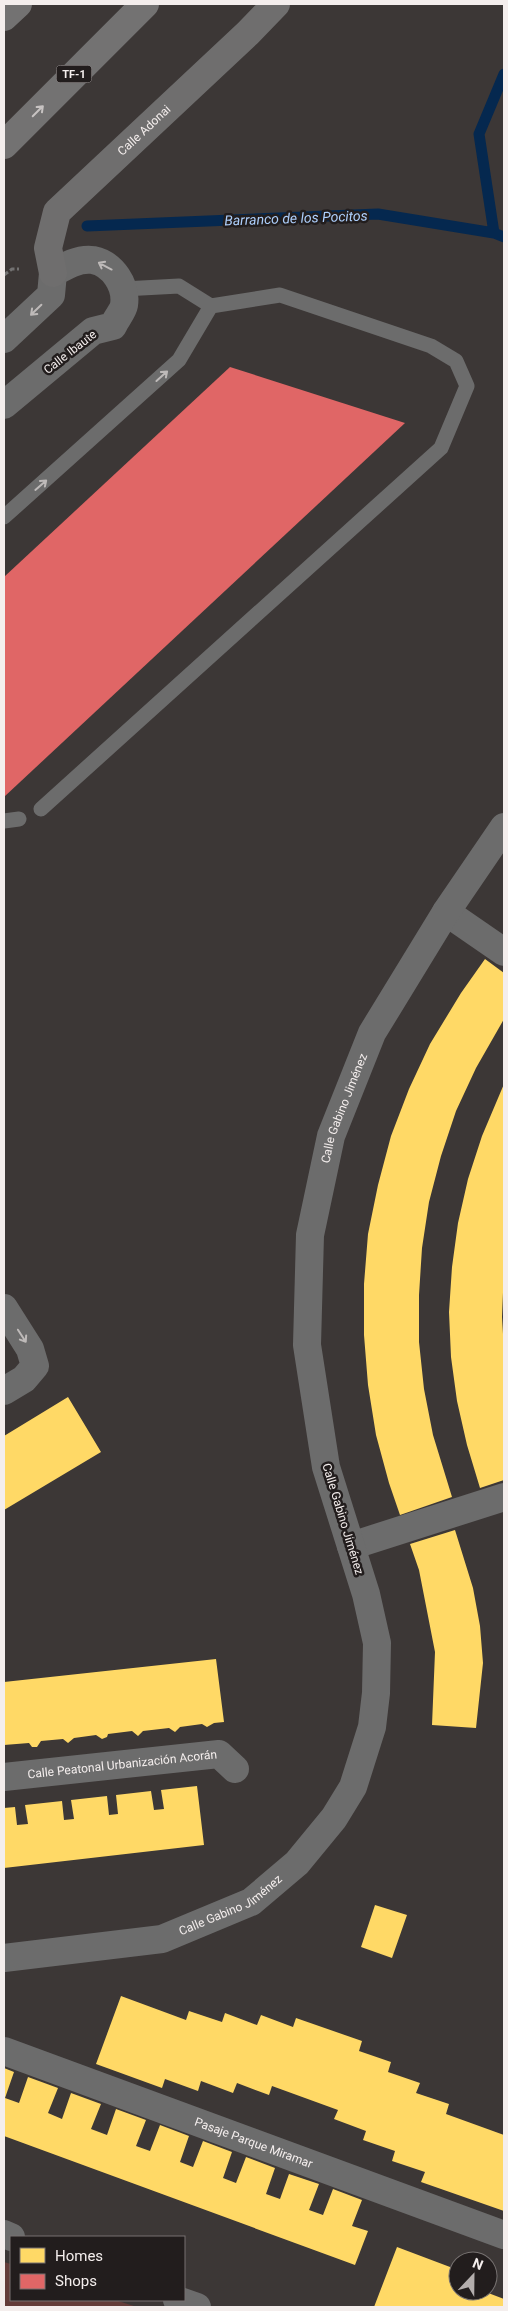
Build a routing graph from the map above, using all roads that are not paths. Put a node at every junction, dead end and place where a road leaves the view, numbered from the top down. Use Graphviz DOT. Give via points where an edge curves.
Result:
graph roads {
  1 [pos="18,4"];
  2 [pos="145,4"];
  3 [pos="276,4"];
  4 [pos="4,17"];
  5 [pos="4,145"];
  6 [pos="53,273"];
  7 [pos="123,289"];
  8 [pos="211,306"];
  9 [pos="4,339"];
  10 [pos="4,405"];
  11 [pos="4,517"];
  12 [pos="41,809"];
  13 [pos="504,827"];
  14 [pos="446,912"];
  15 [pos="504,952"];
  16 [pos="4,1308"];
  17 [pos="4,1391"];
  18 [pos="504,1497"];
  19 [pos="351,1546"];
  20 [pos="235,1769"];
  21 [pos="4,1777"];
  22 [pos="4,1958"];
  23 [pos="4,2051"];
  24 [pos="504,2235"];
  25 [pos="180,2301"];
  26 [pos="197,2307"];
  1 -- 4 [label="highway"];
  5 -- 2 [label="highway, TF-1, one-way"];
  3 -- 6 [label="street, Calle Adonai" via="57,212 48,248"];
  7 -- 6 [label="street, one-way" via="114,271 94,260 72,262"];
  6 -- 9 [label="street, one-way" via="51,295"];
  7 -- 8 [label="lane" via="179,286"];
  7 -- 10 [label="street, Calle Ibaute" via="124,306 113,326 93,331"];
  11 -- 8 [label="lane, one-way" via="179,360"];
  8 -- 12 [label="lane" via="280,296 431,346 456,361 467,386 441,448"];
  13 -- 14 [label="street, Calle Gabino Jiménez"];
  14 -- 15 [label="street"];
  14 -- 19 [label="street, Calle Gabino Jiménez" via="372,1033 331,1136 310,1235 307,1346 326,1467"];
  16 -- 17 [label="street, one-way" via="30,1349 35,1366 24,1379"];
  18 -- 19 [label="street"];
  19 -- 22 [label="street, Calle Gabino Jiménez" via="377,1643 372,1727 354,1787 334,1818 297,1863 251,1902 162,1939"];
  20 -- 21 [label="street, Calle Peatonal Urbanización Acorán" via="219,1754"];
  23 -- 24 [label="street, Pasaje Parque Miramar"];
  25 -- 26 [label="street"];
}
